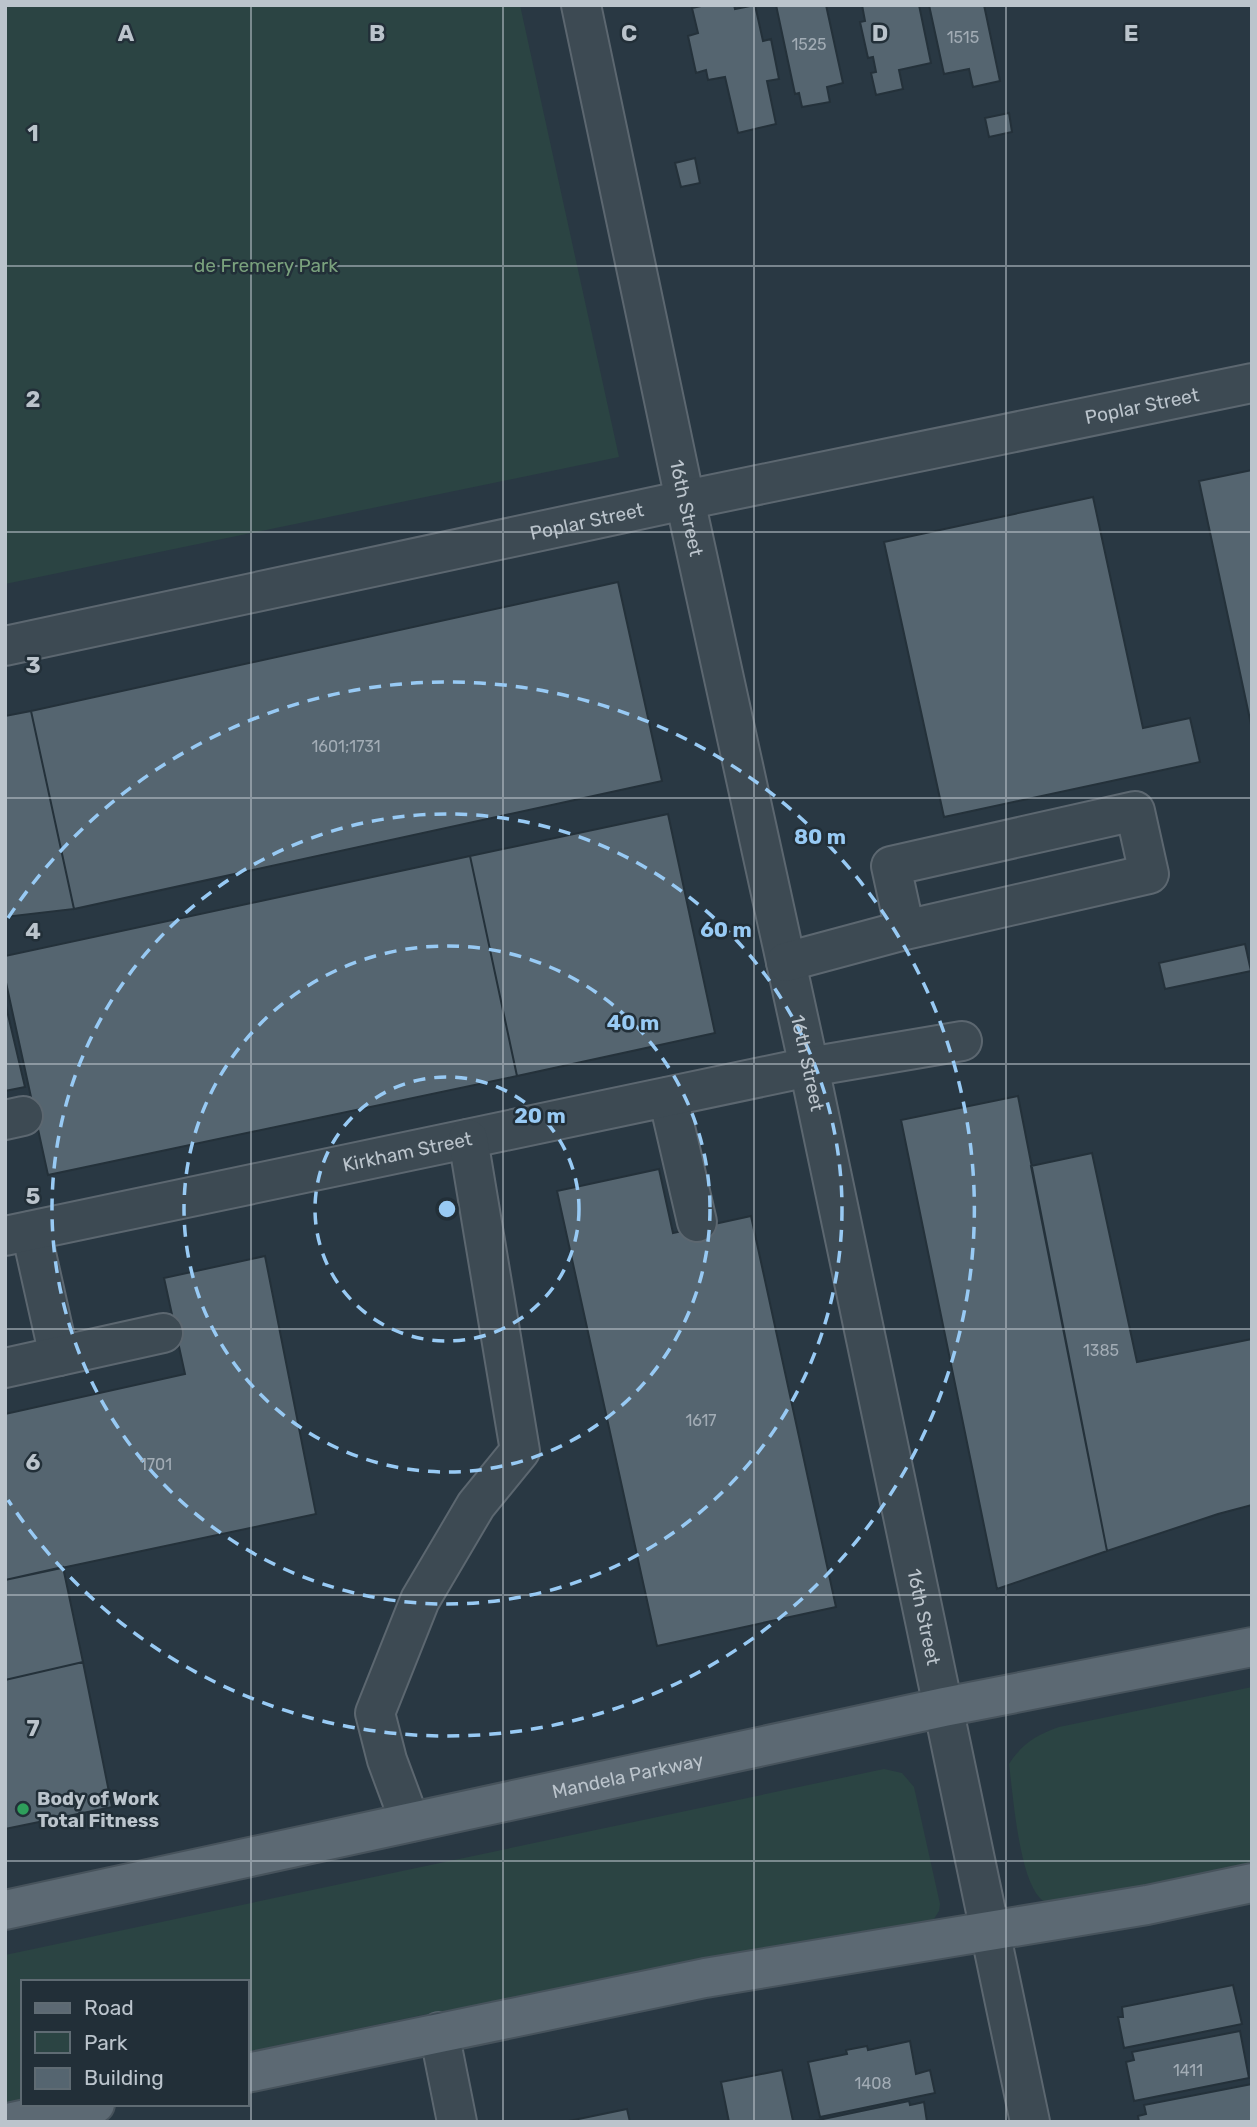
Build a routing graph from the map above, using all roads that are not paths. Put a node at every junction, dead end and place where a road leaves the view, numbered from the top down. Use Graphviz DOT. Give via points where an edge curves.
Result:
graph roads {
  1 [pos="581,5"];
  2 [pos="1252,383"];
  3 [pos="685,500"];
  4 [pos="5,646"];
  5 [pos="905,930"];
  6 [pos="786,962"];
  7 [pos="962,1041"];
  8 [pos="809,1067"];
  9 [pos="668,1097"];
  10 [pos="468,1139"];
  11 [pos="697,1222"];
  12 [pos="18,1233"];
  13 [pos="163,1333"];
  14 [pos="59,1356"];
  15 [pos="5,1368"];
  16 [pos="1252,1647"];
  17 [pos="944,1707"];
  18 [pos="410,1822"];
  19 [pos="1252,1883"];
  20 [pos="5,1910"];
  21 [pos="990,1932"];
  22 [pos="439,2032"];
  23 [pos="248,2073"];
  24 [pos="86,2106"];
  25 [pos="12,2122"];
  26 [pos="457,2122"];
  27 [pos="1030,2122"];
  1 -- 3 [label="street, 16th Street"];
  2 -- 3 [label="street, Poplar Street"];
  3 -- 4 [label="street, Poplar Street"];
  3 -- 6 [label="street, 16th Street"];
  5 -- 5 [label="street" via="891,866 1135,811 1149,874"];
  5 -- 6 [label="street"];
  6 -- 8 [label="street, 16th Street"];
  7 -- 8 [label="street, Kirkham Street"];
  8 -- 9 [label="street, Kirkham Street"];
  8 -- 17 [label="street, 16th Street"];
  9 -- 10 [label="street, Kirkham Street"];
  9 -- 11 [label="street"];
  10 -- 12 [label="street, Kirkham Street"];
  10 -- 18 [label="street" via="520,1451 476,1505 420,1600 375,1713"];
  12 -- 14 [label="street"];
  13 -- 14 [label="street"];
  14 -- 15 [label="street"];
  16 -- 17 [label="main road, Mandela Parkway"];
  17 -- 18 [label="main road, Mandela Parkway"];
  17 -- 21 [label="street, 16th Street"];
  18 -- 20 [label="main road, Mandela Parkway"];
  19 -- 21 [label="main road"];
  21 -- 22 [label="main road" via="705,1978"];
  21 -- 27 [label="street, 16th Street"];
  22 -- 23 [label="main road"];
  22 -- 26 [label="street"];
  24 -- 25 [label="main road"];
}
